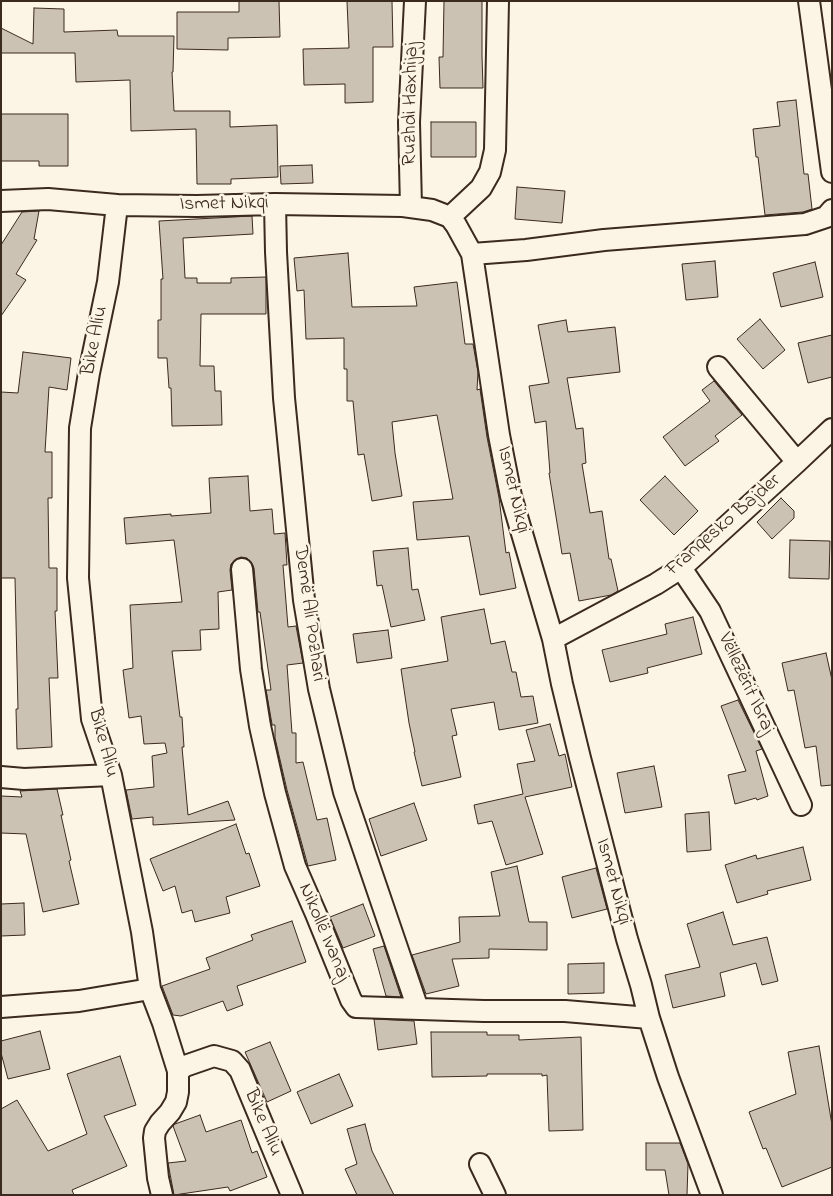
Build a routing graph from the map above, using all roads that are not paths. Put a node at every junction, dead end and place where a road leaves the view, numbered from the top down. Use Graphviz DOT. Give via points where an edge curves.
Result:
graph roads {
  1 [pos="415,1"];
  2 [pos="498,1"];
  3 [pos="808,1"];
  4 [pos="832,172"];
  5 [pos="1,201"];
  6 [pos="275,204"];
  7 [pos="116,205"];
  8 [pos="411,207"];
  9 [pos="832,210"];
  10 [pos="450,217"];
  11 [pos="472,254"];
  12 [pos="718,367"];
  13 [pos="832,429"];
  14 [pos="797,462"];
  15 [pos="681,568"];
  16 [pos="242,569"];
  17 [pos="553,639"];
  18 [pos="111,775"];
  19 [pos="1,778"];
  20 [pos="800,805"];
  21 [pos="150,989"];
  22 [pos="1,1007"];
  23 [pos="418,1009"];
  24 [pos="649,1018"];
  25 [pos="178,1071"];
  26 [pos="480,1164"];
  27 [pos="162,1195"];
  28 [pos="292,1195"];
  29 [pos="496,1195"];
  30 [pos="712,1195"];
  1 -- 8 [label="street, Ruzhdi Haxhijaj" via="408,122"];
  2 -- 10 [label="street" via="495,150 490,172 481,188"];
  3 -- 4 [label="street"];
  5 -- 7 [label="street, Ismet Nikqi" via="48,199"];
  6 -- 7 [label="street, Ismet Nikqi"];
  6 -- 8 [label="street, Ismet Nikqi"];
  6 -- 23 [label="street, Demë Ali Pozhari" via="287,427 304,600 319,689 344,792"];
  7 -- 18 [label="street, Bike Aliu" via="108,282 80,428 78,578 92,719"];
  8 -- 10 [label="street, Ismet Nikqi"];
  9 -- 11 [label="street" via="826,217 805,224"];
  10 -- 11 [label="street, Ismet Nikqi"];
  11 -- 17 [label="street, Ismet Nikqi" via="511,496"];
  12 -- 14 [label="street"];
  13 -- 14 [label="street, Franqesko Bajder"];
  14 -- 15 [label="street, Franqesko Bajder"];
  15 -- 17 [label="street, Franqesko Bajder"];
  15 -- 20 [label="street, Vëllezërit Ibraj" via="710,610"];
  16 -- 23 [label="street, Nikollë Ivanaj" via="260,726 295,866 356,1007"];
  17 -- 24 [label="street, Ismet Nikqi" via="580,758"];
  18 -- 19 [label="street"];
  18 -- 21 [label="street, Bike Aliu"];
  21 -- 22 [label="street" via="79,1001"];
  21 -- 25 [label="street, Bike Aliu"];
  23 -- 24 [label="street, Nikollë Ivanaj" via="565,1012"];
  24 -- 30 [label="street, Ismet Nikqi"];
  25 -- 27 [label="street" via="176,1102 155,1130"];
  25 -- 28 [label="street, Bike Aliu" via="214,1056 232,1061 240,1070"];
  26 -- 29 [label="street"];
}
